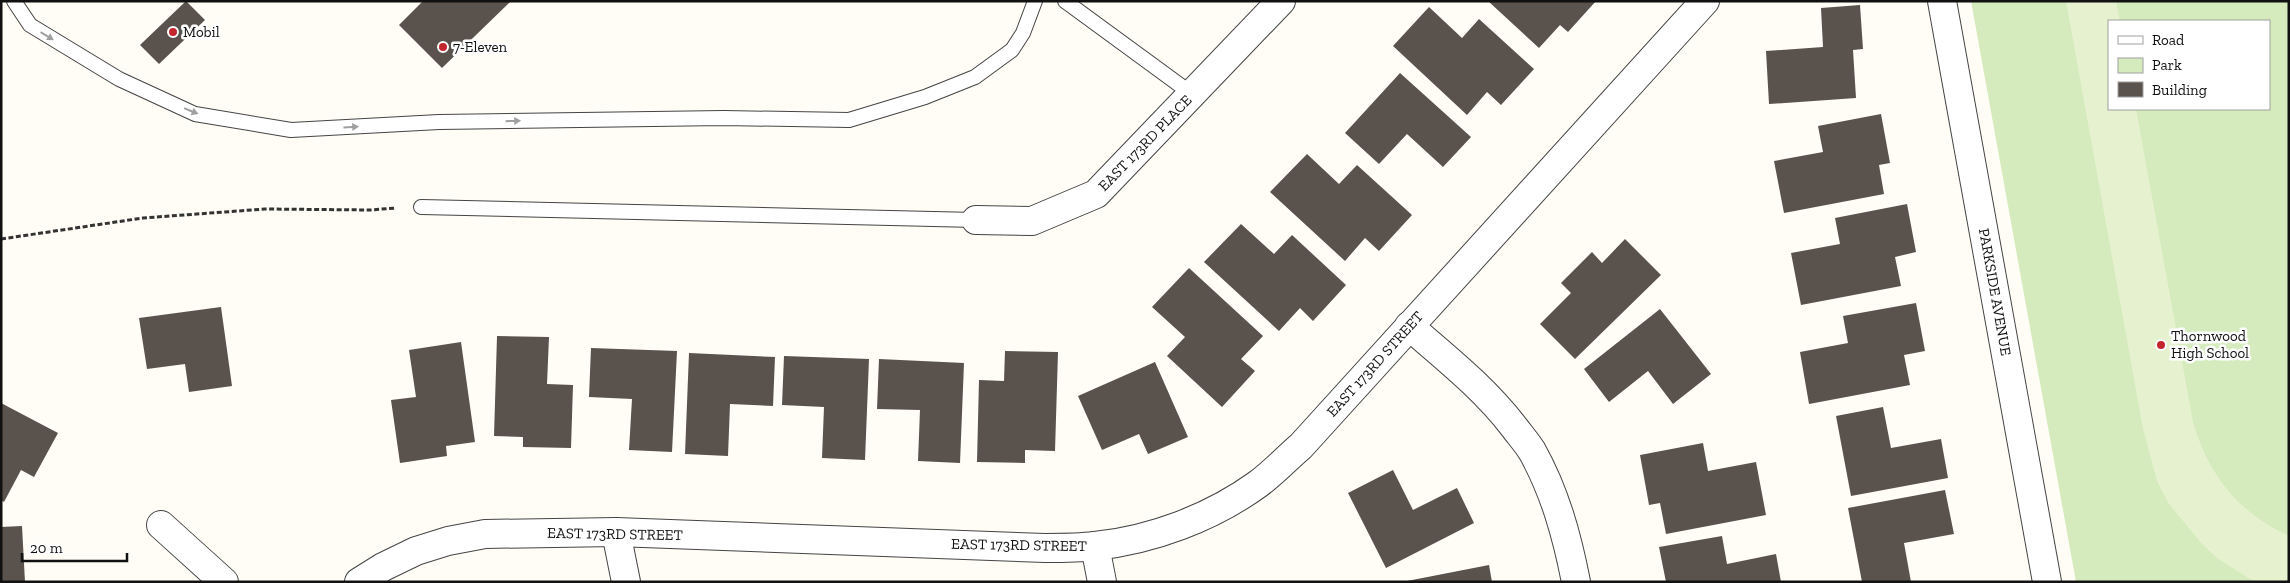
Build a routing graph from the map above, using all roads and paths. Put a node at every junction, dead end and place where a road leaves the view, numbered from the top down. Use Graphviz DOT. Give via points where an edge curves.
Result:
graph roads {
  1 [pos="14,1"];
  2 [pos="1035,1"];
  3 [pos="1065,1"];
  4 [pos="1281,1"];
  5 [pos="1705,1"];
  6 [pos="1942,1"];
  7 [pos="1192,94"];
  8 [pos="421,207"];
  9 [pos="976,220"];
  10 [pos="1,240"];
  11 [pos="1409,326"];
  12 [pos="161,525"];
  13 [pos="616,532"];
  14 [pos="1095,546"];
  15 [pos="224,582"];
  16 [pos="359,582"];
  17 [pos="626,582"];
  18 [pos="1102,582"];
  19 [pos="1576,582"];
  20 [pos="2048,582"];
  1 -- 2 [label="lane, one-way" via="30,26 119,79 195,114 291,130 439,122 724,118 849,120 975,77 1012,50 1023,33"];
  3 -- 7 [label="lane"];
  4 -- 7 [label="street, EAST 173RD PLACE"];
  5 -- 11 [label="street, EAST 173RD STREET"];
  6 -- 20 [label="street, PARKSIDE AVENUE"];
  7 -- 9 [label="street, EAST 173RD PLACE" via="1096,194 1032,222"];
  8 -- 9 [label="lane"];
  8 -- 10 [label="path" via="265,209 143,218"];
  11 -- 14 [label="street, EAST 173RD STREET" via="1301,446 1259,484 1184,525"];
  11 -- 19 [label="street" via="1496,404 1532,450 1564,527"];
  12 -- 15 [label="street"];
  13 -- 14 [label="street, EAST 173RD STREET" via="1045,548"];
  13 -- 16 [label="street, EAST 173RD STREET" via="485,534 416,551"];
  13 -- 17 [label="street"];
  14 -- 18 [label="street"];
}
